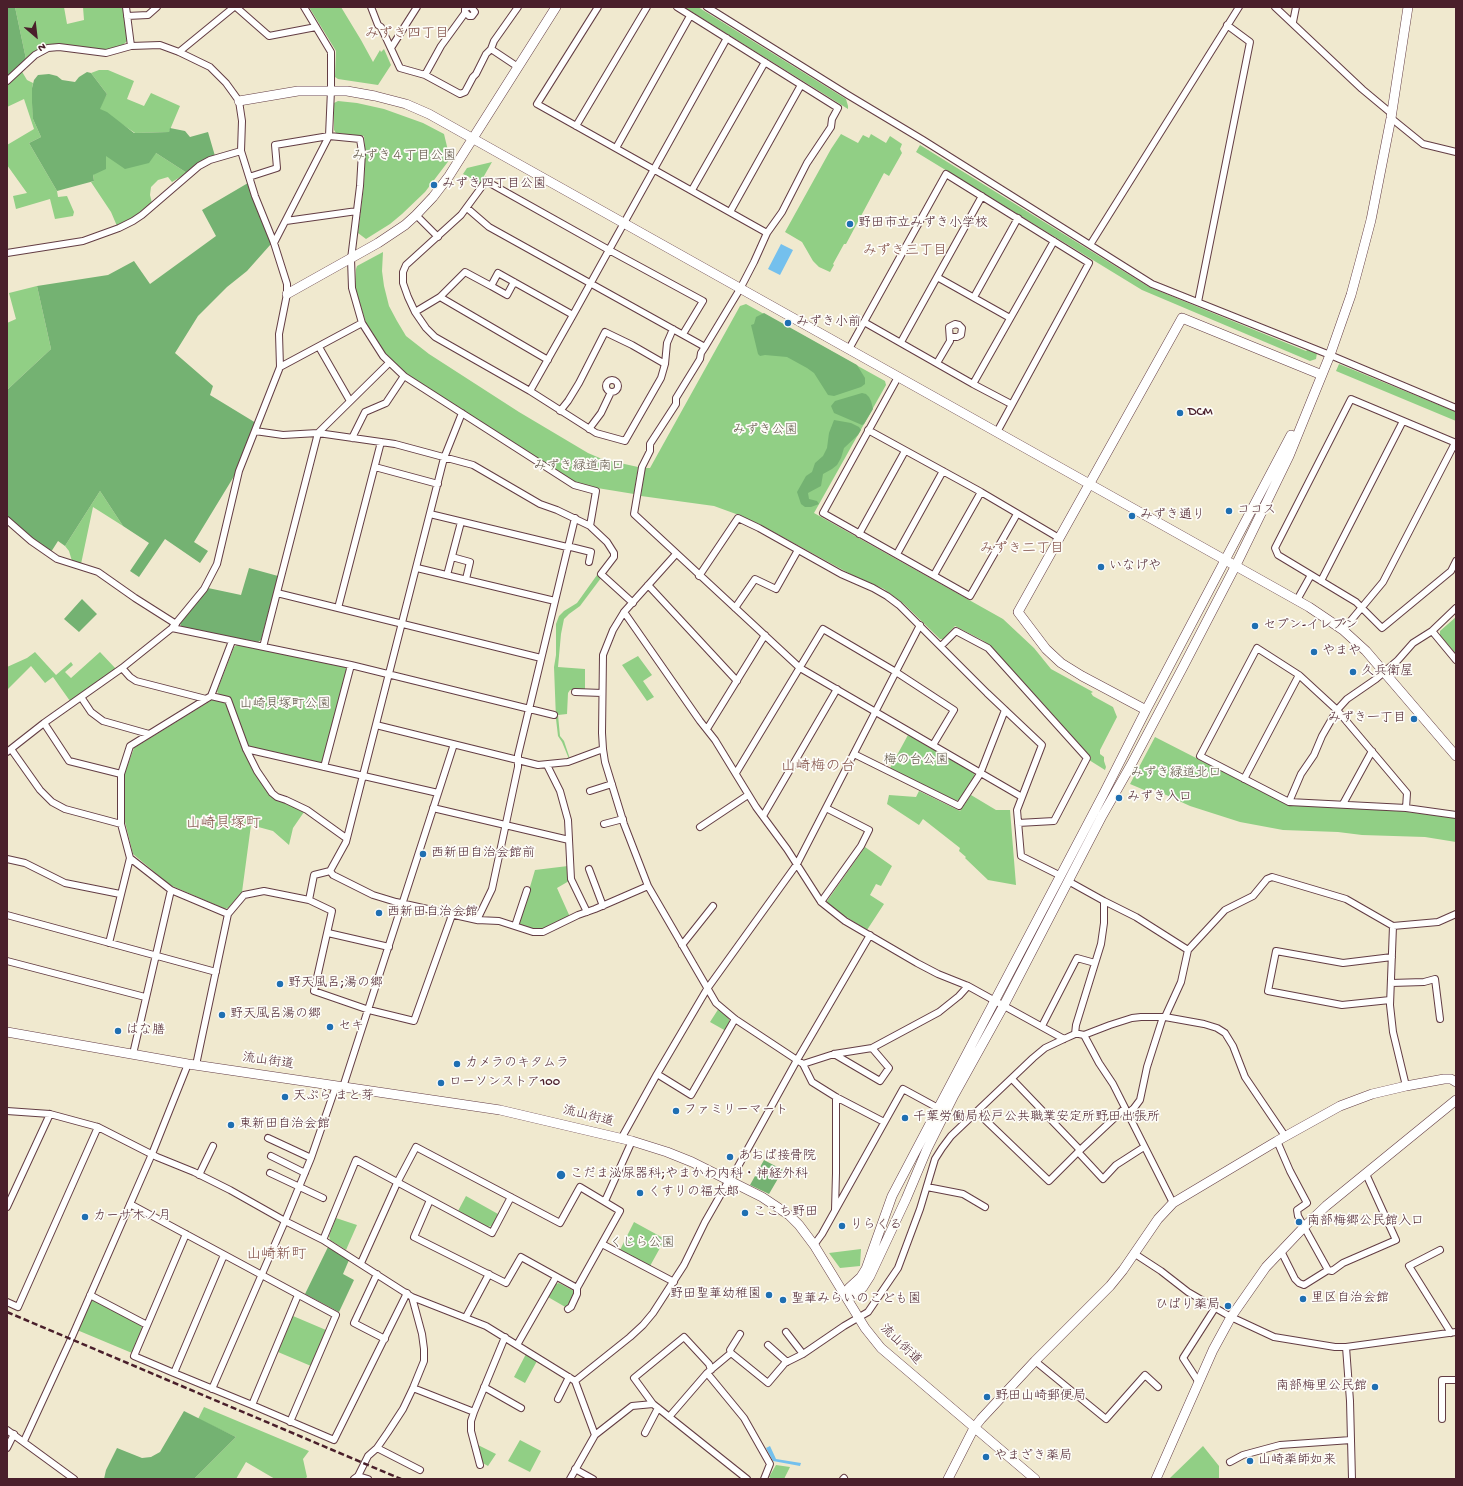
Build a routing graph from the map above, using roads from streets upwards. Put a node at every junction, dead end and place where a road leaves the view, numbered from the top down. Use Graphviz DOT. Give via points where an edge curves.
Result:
graph roads {
  1 [pos="126,7"];
  2 [pos="158,7"];
  3 [pos="235,7"];
  4 [pos="304,7"];
  5 [pos="371,7"];
  6 [pos="417,7"];
  7 [pos="472,7"];
  8 [pos="518,7"];
  9 [pos="556,7"];
  10 [pos="598,7"];
  11 [pos="647,7"];
  12 [pos="677,7"];
  13 [pos="707,7"];
  14 [pos="1239,7"];
  15 [pos="1276,7"];
  16 [pos="1296,7"];
  17 [pos="1408,7"];
  18 [pos="466,10"];
  19 [pos="127,16"];
  20 [pos="690,16"];
  21 [pos="1293,22"];
  22 [pos="1227,25"];
  23 [pos="316,27"];
  24 [pos="727,38"];
  25 [pos="130,46"];
  26 [pos="391,48"];
  27 [pos="491,49"];
  28 [pos="180,52"];
  29 [pos="765,62"];
  30 [pos="518,67"];
  31 [pos="425,75"];
  32 [pos="7,80"];
  33 [pos="801,85"];
  34 [pos="331,90"];
  35 [pos="239,101"];
  36 [pos="1392,116"];
  37 [pos="576,126"];
  38 [pos="329,136"];
  39 [pos="474,139"];
  40 [pos="616,148"];
  41 [pos="241,151"];
  42 [pos="1456,152"];
  43 [pos="654,170"];
  44 [pos="249,177"];
  45 [pos="692,190"];
  46 [pos="982,196"];
  47 [pos="467,208"];
  48 [pos="356,211"];
  49 [pos="730,212"];
  50 [pos="416,215"];
  51 [pos="1018,218"];
  52 [pos="286,221"];
  53 [pos="624,224"];
  54 [pos="767,233"];
  55 [pos="438,237"];
  56 [pos="1054,241"];
  57 [pos="274,243"];
  58 [pos="1090,245"];
  59 [pos="609,250"];
  60 [pos="7,253"];
  61 [pos="351,259"];
  62 [pos="937,277"];
  63 [pos="514,282"];
  64 [pos="591,283"];
  65 [pos="491,286"];
  66 [pos="740,289"];
  67 [pos="287,294"];
  68 [pos="440,297"];
  69 [pos="974,298"];
  70 [pos="1198,302"];
  71 [pos="415,312"];
  72 [pos="573,315"];
  73 [pos="1010,318"];
  74 [pos="362,322"];
  75 [pos="864,322"];
  76 [pos="673,329"];
  77 [pos="683,334"];
  78 [pos="950,337"];
  79 [pos="901,342"];
  80 [pos="319,347"];
  81 [pos="705,347"];
  82 [pos="849,349"];
  83 [pos="1330,355"];
  84 [pos="548,360"];
  85 [pos="389,363"];
  86 [pos="937,363"];
  87 [pos="665,364"];
  88 [pos="280,368"];
  89 [pos="1322,375"];
  90 [pos="404,376"];
  91 [pos="898,377"];
  92 [pos="973,384"];
  93 [pos="530,391"];
  94 [pos="611,392"];
  95 [pos="350,400"];
  96 [pos="1011,404"];
  97 [pos="1456,408"];
  98 [pos="560,411"];
  99 [pos="462,413"];
  100 [pos="1403,421"];
  101 [pos="589,429"];
  102 [pos="868,430"];
  103 [pos="256,431"];
  104 [pos="318,432"];
  105 [pos="997,432"];
  106 [pos="352,438"];
  107 [pos="381,442"];
  108 [pos="1455,443"];
  109 [pos="905,451"];
  110 [pos="444,458"];
  111 [pos="375,467"];
  112 [pos="943,471"];
  113 [pos="438,484"];
  114 [pos="1089,484"];
  115 [pos="981,492"];
  116 [pos="430,514"];
  117 [pos="1017,514"];
  118 [pos="575,518"];
  119 [pos="7,520"];
  120 [pos="461,522"];
  121 [pos="590,526"];
  122 [pos="859,534"];
  123 [pos="1059,538"];
  124 [pos="567,546"];
  125 [pos="798,550"];
  126 [pos="676,554"];
  127 [pos="897,554"];
  128 [pos="452,557"];
  129 [pos="1226,560"];
  130 [pos="1456,561"];
  131 [pos="589,562"];
  132 [pos="1236,565"];
  133 [pos="417,568"];
  134 [pos="447,575"];
  135 [pos="934,575"];
  136 [pos="1311,575"];
  137 [pos="699,576"];
  138 [pos="466,580"];
  139 [pos="1321,581"];
  140 [pos="648,585"];
  141 [pos="278,593"];
  142 [pos="1297,600"];
  143 [pos="555,601"];
  144 [pos="633,603"];
  145 [pos="1362,607"];
  146 [pos="338,608"];
  147 [pos="735,608"];
  148 [pos="1456,608"];
  149 [pos="624,612"];
  150 [pos="402,624"];
  151 [pos="920,625"];
  152 [pos="174,626"];
  153 [pos="1343,630"];
  154 [pos="1432,631"];
  155 [pos="765,635"];
  156 [pos="232,641"];
  157 [pos="941,646"];
  158 [pos="264,647"];
  159 [pos="541,658"];
  160 [pos="1456,660"];
  161 [pos="351,665"];
  162 [pos="122,668"];
  163 [pos="800,668"];
  164 [pos="1385,671"];
  165 [pos="896,672"];
  166 [pos="388,674"];
  167 [pos="1299,675"];
  168 [pos="737,681"];
  169 [pos="836,689"];
  170 [pos="575,692"];
  171 [pos="602,693"];
  172 [pos="81,697"];
  173 [pos="209,697"];
  174 [pos="528,708"];
  175 [pos="1005,710"];
  176 [pos="1146,710"];
  177 [pos="1337,710"];
  178 [pos="876,711"];
  179 [pos="554,715"];
  180 [pos="44,723"];
  181 [pos="376,724"];
  182 [pos="707,729"];
  183 [pos="149,734"];
  184 [pos="454,744"];
  185 [pos="933,745"];
  186 [pos="246,748"];
  187 [pos="603,749"];
  188 [pos="9,751"];
  189 [pos="1372,751"];
  190 [pos="854,754"];
  191 [pos="1456,756"];
  192 [pos="518,760"];
  193 [pos="547,765"];
  194 [pos="324,767"];
  195 [pos="736,773"];
  196 [pos="121,774"];
  197 [pos="363,774"];
  198 [pos="980,774"];
  199 [pos="1244,778"];
  200 [pos="612,784"];
  201 [pos="590,791"];
  202 [pos="438,793"];
  203 [pos="748,794"];
  204 [pos="1022,797"];
  205 [pos="1289,802"];
  206 [pos="1344,804"];
  207 [pos="433,808"];
  208 [pos="826,808"];
  209 [pos="1406,808"];
  210 [pos="1456,815"];
  211 [pos="763,816"];
  212 [pos="623,819"];
  213 [pos="1018,823"];
  214 [pos="121,824"];
  215 [pos="604,824"];
  216 [pos="506,825"];
  217 [pos="700,827"];
  218 [pos="346,838"];
  219 [pos="569,840"];
  220 [pos="130,858"];
  221 [pos="7,860"];
  222 [pos="797,864"];
  223 [pos="589,870"];
  224 [pos="330,871"];
  225 [pos="1064,878"];
  226 [pos="648,886"];
  227 [pos="171,890"];
  228 [pos="526,890"];
  229 [pos="120,894"];
  230 [pos="309,900"];
  231 [pos="1104,900"];
  232 [pos="821,902"];
  233 [pos="402,903"];
  234 [pos="603,906"];
  235 [pos="713,906"];
  236 [pos="587,912"];
  237 [pos="228,914"];
  238 [pos="1456,914"];
  239 [pos="7,915"];
  240 [pos="452,915"];
  241 [pos="477,920"];
  242 [pos="515,926"];
  243 [pos="1393,926"];
  244 [pos="328,933"];
  245 [pos="870,935"];
  246 [pos="109,943"];
  247 [pos="682,945"];
  248 [pos="389,947"];
  249 [pos="1188,950"];
  250 [pos="155,955"];
  251 [pos="1392,957"];
  252 [pos="7,961"];
  253 [pos="1095,963"];
  254 [pos="216,972"];
  255 [pos="1391,983"];
  256 [pos="968,986"];
  257 [pos="707,989"];
  258 [pos="145,997"];
  259 [pos="994,1000"];
  260 [pos="1390,1000"];
  261 [pos="1004,1005"];
  262 [pos="369,1010"];
  263 [pos="1164,1017"];
  264 [pos="736,1019"];
  265 [pos="1440,1019"];
  266 [pos="1042,1026"];
  267 [pos="7,1032"];
  268 [pos="1074,1034"];
  269 [pos="1084,1035"];
  270 [pos="1064,1038"];
  271 [pos="872,1048"];
  272 [pos="133,1054"];
  273 [pos="834,1054"];
  274 [pos="797,1060"];
  275 [pos="802,1064"];
  276 [pos="192,1065"];
  277 [pos="657,1074"];
  278 [pos="1012,1079"];
  279 [pos="1456,1082"];
  280 [pos="1406,1086"];
  281 [pos="340,1087"];
  282 [pos="836,1097"];
  283 [pos="1456,1100"];
  284 [pos="938,1108"];
  285 [pos="7,1111"];
  286 [pos="1126,1111"];
  287 [pos="978,1112"];
  288 [pos="50,1114"];
  289 [pos="884,1122"];
  290 [pos="98,1128"];
  291 [pos="268,1138"];
  292 [pos="1281,1138"];
  293 [pos="621,1139"];
  294 [pos="632,1142"];
  295 [pos="213,1146"];
  296 [pos="1144,1147"];
  297 [pos="1079,1151"];
  298 [pos="152,1154"];
  299 [pos="925,1154"];
  300 [pos="271,1156"];
  301 [pos="311,1158"];
  302 [pos="935,1159"];
  303 [pos="270,1173"];
  304 [pos="305,1173"];
  305 [pos="1366,1174"];
  306 [pos="199,1175"];
  307 [pos="729,1180"];
  308 [pos="836,1180"];
  309 [pos="397,1183"];
  310 [pos="848,1186"];
  311 [pos="299,1187"];
  312 [pos="927,1187"];
  313 [pos="511,1197"];
  314 [pos="323,1198"];
  315 [pos="430,1200"];
  316 [pos="605,1201"];
  317 [pos="1173,1203"];
  318 [pos="130,1204"];
  319 [pos="7,1207"];
  320 [pos="985,1207"];
  321 [pos="834,1212"];
  322 [pos="285,1221"];
  323 [pos="1305,1226"];
  324 [pos="186,1234"];
  325 [pos="323,1240"];
  326 [pos="602,1244"];
  327 [pos="814,1245"];
  328 [pos="1440,1250"];
  329 [pos="1281,1251"];
  330 [pos="1135,1254"];
  331 [pos="224,1255"];
  332 [pos="361,1263"];
  333 [pos="1328,1270"];
  334 [pos="261,1274"];
  335 [pos="377,1274"];
  336 [pos="489,1274"];
  337 [pos="556,1277"];
  338 [pos="674,1282"];
  339 [pos="578,1288"];
  340 [pos="90,1295"];
  341 [pos="298,1295"];
  342 [pos="410,1295"];
  343 [pos="846,1295"];
  344 [pos="7,1302"];
  345 [pos="1215,1308"];
  346 [pos="568,1309"];
  347 [pos="466,1317"];
  348 [pos="1231,1317"];
  349 [pos="859,1318"];
  350 [pos="147,1325"];
  351 [pos="786,1332"];
  352 [pos="1453,1332"];
  353 [pos="740,1334"];
  354 [pos="505,1337"];
  355 [pos="385,1339"];
  356 [pos="517,1345"];
  357 [pos="768,1345"];
  358 [pos="1346,1347"];
  359 [pos="731,1353"];
  360 [pos="803,1354"];
  361 [pos="1035,1361"];
  362 [pos="787,1362"];
  363 [pos="709,1371"];
  364 [pos="174,1372"];
  365 [pos="569,1377"];
  366 [pos="1456,1380"];
  367 [pos="576,1381"];
  368 [pos="1198,1382"];
  369 [pos="484,1387"];
  370 [pos="1158,1387"];
  371 [pos="413,1388"];
  372 [pos="212,1389"];
  373 [pos="558,1399"];
  374 [pos="653,1404"];
  375 [pos="252,1405"];
  376 [pos="521,1408"];
  377 [pos="658,1408"];
  378 [pos="474,1412"];
  379 [pos="669,1417"];
  380 [pos="1442,1419"];
  381 [pos="290,1422"];
  382 [pos="974,1428"];
  383 [pos="7,1430"];
  384 [pos="645,1433"];
  385 [pos="14,1434"];
  386 [pos="595,1435"];
  387 [pos="1351,1440"];
  388 [pos="24,1441"];
  389 [pos="7,1448"];
  390 [pos="377,1448"];
  391 [pos="1230,1462"];
  392 [pos="480,1465"];
  393 [pos="575,1469"];
  394 [pos="420,1470"];
  395 [pos="356,1478"];
  396 [pos="74,1479"];
  397 [pos="368,1479"];
  398 [pos="570,1479"];
  399 [pos="593,1479"];
  400 [pos="747,1479"];
  401 [pos="764,1479"];
  402 [pos="948,1479"];
  403 [pos="1035,1479"];
  404 [pos="1156,1479"];
  405 [pos="1352,1479"];
  1 -- 19 [label="street"];
  2 -- 19 [label="street" via="148,15"];
  3 -- 23 [label="street" via="269,36"];
  3 -- 28 [label="street"];
  4 -- 23 [label="street"];
  5 -- 26 [label="street"];
  6 -- 26 [label="street"];
  7 -- 18 [label="street" via="472,16 469,16"];
  8 -- 27 [label="street"];
  9 -- 30 [label="street"];
  10 -- 37 [label="street" via="537,104"];
  11 -- 37 [label="street"];
  12 -- 20 [label="street"];
  13 -- 58 [label="street"];
  14 -- 22 [label="street"];
  15 -- 21 [label="street"];
  16 -- 21 [label="street"];
  17 -- 36 [label="street"];
  18 -- 31 [label="street"];
  19 -- 25 [label="street"];
  20 -- 24 [label="street"];
  20 -- 40 [label="street"];
  21 -- 36 [label="street"];
  22 -- 58 [label="street"];
  22 -- 70 [label="street" via="1250,42"];
  23 -- 34 [label="street" via="331,52"];
  24 -- 29 [label="street"];
  24 -- 43 [label="street"];
  25 -- 28 [label="street" via="160,45"];
  25 -- 32 [label="street" via="106,53 48,48 29,59"];
  26 -- 31 [label="street" via="400,68"];
  27 -- 30 [label="street"];
  27 -- 31 [label="street" via="465,92 460,94"];
  28 -- 35 [label="street" via="210,67 226,82"];
  29 -- 33 [label="street"];
  29 -- 45 [label="street"];
  30 -- 39 [label="street"];
  33 -- 49 [label="street"];
  33 -- 54 [label="street" via="838,108 831,127"];
  34 -- 35 [label="street" via="298,91"];
  34 -- 38 [label="street"];
  34 -- 39 [label="street" via="375,96 406,104"];
  35 -- 41 [label="street" via="242,121"];
  36 -- 42 [label="street" via="1423,144"];
  36 -- 83 [label="street" via="1371,220 1351,295"];
  37 -- 40 [label="street"];
  38 -- 44 [label="street" via="275,145 277,168"];
  38 -- 48 [label="street" via="360,139 362,152"];
  38 -- 52 [label="street"];
  39 -- 50 [label="street" via="433,197"];
  39 -- 53 [label="street"];
  40 -- 43 [label="street"];
  41 -- 44 [label="street"];
  41 -- 60 [label="street" via="199,166 133,221 119,228 83,241"];
  43 -- 45 [label="street"];
  43 -- 53 [label="street"];
  44 -- 57 [label="street"];
  45 -- 49 [label="street"];
  46 -- 51 [label="street"];
  46 -- 62 [label="street"];
  46 -- 75 [label="street" via="946,174"];
  47 -- 55 [label="street"];
  47 -- 59 [label="street" via="486,181"];
  47 -- 64 [label="street" via="489,227"];
  48 -- 52 [label="street"];
  48 -- 61 [label="street"];
  49 -- 54 [label="street"];
  50 -- 55 [label="street"];
  50 -- 61 [label="street" via="392,235"];
  51 -- 56 [label="street"];
  51 -- 69 [label="street"];
  52 -- 57 [label="street"];
  53 -- 59 [label="street"];
  53 -- 66 [label="street"];
  54 -- 66 [label="street"];
  55 -- 71 [label="street" via="406,265 403,272 403,283"];
  56 -- 73 [label="street"];
  56 -- 96 [label="street" via="1090,263"];
  57 -- 67 [label="street" via="287,284"];
  58 -- 70 [label="street" via="1152,284"];
  59 -- 64 [label="street"];
  59 -- 77 [label="street" via="703,301"];
  61 -- 67 [label="street"];
  61 -- 74 [label="street" via="352,288"];
  62 -- 69 [label="street"];
  62 -- 79 [label="street"];
  63 -- 65 [label="street" via="498,274"];
  63 -- 65 [label="street" via="507,295"];
  63 -- 72 [label="street"];
  64 -- 72 [label="street"];
  64 -- 76 [label="street"];
  65 -- 68 [label="street" via="465,272"];
  66 -- 81 [label="street"];
  66 -- 82 [label="street"];
  67 -- 88 [label="street" via="279,334"];
  68 -- 71 [label="street"];
  68 -- 84 [label="street"];
  69 -- 73 [label="street"];
  70 -- 83 [label="street"];
  71 -- 93 [label="street" via="426,328 440,340"];
  72 -- 84 [label="street"];
  73 -- 92 [label="street"];
  74 -- 80 [label="street"];
  74 -- 85 [label="street"];
  75 -- 79 [label="street"];
  75 -- 82 [label="street"];
  76 -- 77 [label="street"];
  76 -- 87 [label="street" via="667,343"];
  77 -- 81 [label="street"];
  78 -- 86 [label="street"];
  79 -- 86 [label="street"];
  80 -- 88 [label="street"];
  80 -- 95 [label="street"];
  81 -- 126 [label="street" via="676,398 676,404 650,444 650,451 642,467 634,514"];
  82 -- 91 [label="street"];
  83 -- 89 [label="street"];
  83 -- 97 [label="street"];
  84 -- 93 [label="street"];
  85 -- 90 [label="street"];
  85 -- 95 [label="street"];
  86 -- 92 [label="street"];
  87 -- 98 [label="street" via="605,332 579,383"];
  87 -- 101 [label="street" via="661,378 625,441"];
  88 -- 103 [label="street"];
  89 -- 114 [label="street" via="1182,318"];
  89 -- 129 [label="street"];
  89 -- 132 [label="street" via="1283,468"];
  90 -- 99 [label="street"];
  90 -- 106 [label="street" via="386,402 365,412"];
  91 -- 102 [label="street"];
  91 -- 105 [label="street"];
  92 -- 96 [label="street"];
  93 -- 98 [label="street"];
  94 -- 101 [label="street" via="601,413"];
  95 -- 104 [label="street"];
  96 -- 105 [label="street"];
  98 -- 101 [label="street"];
  99 -- 110 [label="street"];
  99 -- 121 [label="street" via="574,485 596,491"];
  100 -- 108 [label="street"];
  100 -- 136 [label="street" via="1351,399 1275,548 1278,555"];
  100 -- 139 [label="street"];
  102 -- 109 [label="street"];
  102 -- 122 [label="street" via="824,513"];
  103 -- 104 [label="street" via="282,435"];
  103 -- 152 [label="street" via="239,471 217,564 204,589"];
  104 -- 106 [label="street"];
  104 -- 141 [label="street"];
  105 -- 114 [label="street"];
  106 -- 107 [label="street"];
  107 -- 110 [label="street"];
  107 -- 111 [label="street"];
  108 -- 145 [label="street" via="1383,582"];
  109 -- 112 [label="street"];
  109 -- 122 [label="street"];
  110 -- 113 [label="street"];
  110 -- 118 [label="street" via="473,465 540,504"];
  111 -- 113 [label="street"];
  111 -- 146 [label="street"];
  112 -- 115 [label="street"];
  112 -- 127 [label="street"];
  113 -- 116 [label="street"];
  114 -- 123 [label="street"];
  114 -- 129 [label="street"];
  115 -- 117 [label="street"];
  115 -- 135 [label="street"];
  116 -- 120 [label="street"];
  116 -- 133 [label="street"];
  117 -- 123 [label="street"];
  117 -- 135 [label="street" via="970,596"];
  118 -- 121 [label="street"];
  118 -- 124 [label="street"];
  119 -- 152 [label="street" via="57,559 98,572"];
  120 -- 124 [label="street"];
  120 -- 128 [label="street"];
  121 -- 144 [label="street" via="607,542 614,553 614,557 601,574"];
  122 -- 127 [label="street"];
  123 -- 176 [label="street" via="1018,612 1046,649 1061,663"];
  124 -- 131 [label="street" via="591,552"];
  124 -- 143 [label="street"];
  125 -- 137 [label="street" via="738,518"];
  125 -- 147 [label="street" via="776,589 755,579"];
  125 -- 151 [label="street" via="887,596"];
  126 -- 137 [label="street"];
  126 -- 140 [label="street"];
  127 -- 135 [label="street"];
  128 -- 134 [label="street"];
  128 -- 138 [label="street" via="470,562"];
  129 -- 132 [label="street"];
  129 -- 176 [label="street"];
  130 -- 145 [label="street" via="1451,571 1382,628"];
  132 -- 142 [label="street"];
  132 -- 225 [label="street" via="1152,725"];
  133 -- 134 [label="street"];
  133 -- 150 [label="street"];
  134 -- 138 [label="street"];
  136 -- 139 [label="street"];
  136 -- 142 [label="street"];
  137 -- 147 [label="street"];
  138 -- 143 [label="street"];
  139 -- 145 [label="street"];
  140 -- 144 [label="street"];
  140 -- 168 [label="street"];
  141 -- 146 [label="street"];
  141 -- 158 [label="street"];
  142 -- 153 [label="street"];
  143 -- 159 [label="street"];
  144 -- 149 [label="street"];
  145 -- 153 [label="street"];
  146 -- 150 [label="street"];
  147 -- 155 [label="street"];
  148 -- 154 [label="street"];
  149 -- 171 [label="street" via="603,655"];
  149 -- 182 [label="street"];
  150 -- 159 [label="street"];
  150 -- 166 [label="street"];
  151 -- 157 [label="street"];
  151 -- 165 [label="street"];
  152 -- 156 [label="street"];
  152 -- 162 [label="street"];
  153 -- 164 [label="street"];
  154 -- 160 [label="street"];
  154 -- 164 [label="street" via="1413,643"];
  155 -- 163 [label="street"];
  155 -- 168 [label="street"];
  156 -- 158 [label="street"];
  156 -- 173 [label="street"];
  157 -- 175 [label="street"];
  157 -- 213 [label="street" via="956,631 988,648 1086,758 1054,821"];
  158 -- 161 [label="street"];
  159 -- 174 [label="street"];
  161 -- 166 [label="street"];
  161 -- 194 [label="street"];
  162 -- 172 [label="street"];
  162 -- 173 [label="street" via="136,681"];
  163 -- 165 [label="street" via="823,629"];
  163 -- 169 [label="street"];
  163 -- 195 [label="street"];
  164 -- 177 [label="street" via="1354,693"];
  164 -- 191 [label="street"];
  165 -- 178 [label="street"];
  165 -- 185 [label="street" via="954,710"];
  166 -- 174 [label="street"];
  166 -- 181 [label="street"];
  167 -- 177 [label="street"];
  167 -- 199 [label="street"];
  167 -- 199 [label="street" via="1257,648 1200,756"];
  168 -- 182 [label="street"];
  169 -- 178 [label="street"];
  169 -- 211 [label="street"];
  170 -- 171 [label="street"];
  171 -- 187 [label="street"];
  172 -- 180 [label="street"];
  172 -- 183 [label="street" via="91,712 103,721"];
  173 -- 183 [label="street"];
  173 -- 186 [label="street" via="228,700"];
  174 -- 179 [label="street"];
  174 -- 192 [label="street"];
  175 -- 198 [label="street"];
  175 -- 204 [label="street" via="1042,745"];
  176 -- 225 [label="street"];
  177 -- 189 [label="street"];
  177 -- 205 [label="street" via="1314,755 1301,774"];
  178 -- 185 [label="street"];
  178 -- 190 [label="street"];
  180 -- 188 [label="street"];
  180 -- 196 [label="street" via="69,761"];
  181 -- 184 [label="street"];
  181 -- 197 [label="street"];
  182 -- 195 [label="street"];
  183 -- 196 [label="street" via="130,746"];
  184 -- 192 [label="street"];
  184 -- 202 [label="street"];
  185 -- 198 [label="street"];
  186 -- 194 [label="street"];
  186 -- 218 [label="street" via="272,793 307,810"];
  187 -- 193 [label="street" via="568,762"];
  187 -- 200 [label="street"];
  188 -- 214 [label="street" via="52,802 65,809"];
  189 -- 206 [label="street"];
  189 -- 209 [label="street" via="1407,794"];
  190 -- 198 [label="street" via="959,806"];
  190 -- 208 [label="street"];
  192 -- 193 [label="street"];
  192 -- 216 [label="street"];
  193 -- 219 [label="street" via="564,804"];
  194 -- 197 [label="street"];
  195 -- 203 [label="street"];
  196 -- 214 [label="street"];
  197 -- 202 [label="street"];
  197 -- 218 [label="street"];
  198 -- 204 [label="street"];
  199 -- 205 [label="street"];
  200 -- 201 [label="street"];
  200 -- 212 [label="street"];
  202 -- 207 [label="street"];
  203 -- 211 [label="street"];
  203 -- 217 [label="street"];
  204 -- 213 [label="street" via="1017,810"];
  205 -- 206 [label="street"];
  206 -- 209 [label="street"];
  207 -- 216 [label="street"];
  207 -- 233 [label="street"];
  208 -- 222 [label="street"];
  208 -- 232 [label="street" via="869,830 861,846"];
  209 -- 210 [label="street"];
  211 -- 222 [label="street"];
  212 -- 215 [label="street"];
  212 -- 226 [label="street"];
  213 -- 225 [label="street" via="1021,856"];
  214 -- 220 [label="street"];
  216 -- 219 [label="street"];
  216 -- 241 [label="street" via="492,889"];
  218 -- 224 [label="street"];
  219 -- 236 [label="street" via="571,879"];
  220 -- 227 [label="street"];
  220 -- 229 [label="street"];
  221 -- 229 [label="street" via="25,863 65,883"];
  222 -- 232 [label="street"];
  222 -- 257 [label="street"];
  223 -- 234 [label="street"];
  224 -- 230 [label="street" via="314,874"];
  224 -- 233 [label="street" via="333,875 373,894"];
  225 -- 231 [label="street"];
  225 -- 259 [label="street"];
  225 -- 261 [label="street"];
  226 -- 234 [label="street"];
  226 -- 247 [label="street"];
  227 -- 237 [label="street"];
  227 -- 250 [label="street"];
  228 -- 242 [label="street"];
  229 -- 246 [label="street"];
  230 -- 237 [label="street" via="264,891 244,895"];
  230 -- 244 [label="street" via="332,911"];
  231 -- 249 [label="street"];
  231 -- 253 [label="street" via="1101,944"];
  232 -- 245 [label="street" via="845,921"];
  233 -- 240 [label="street"];
  233 -- 248 [label="street"];
  234 -- 236 [label="street"];
  235 -- 247 [label="street"];
  236 -- 242 [label="street" via="543,932 533,932"];
  237 -- 254 [label="street"];
  238 -- 243 [label="street" via="1438,922"];
  239 -- 246 [label="street"];
  240 -- 241 [label="street"];
  240 -- 262 [label="street" via="414,1021"];
  241 -- 242 [label="street" via="499,921"];
  243 -- 249 [label="street" via="1346,899 1272,877 1267,879 1253,896 1225,910"];
  243 -- 251 [label="street"];
  244 -- 248 [label="street"];
  244 -- 262 [label="street" via="314,991"];
  245 -- 256 [label="street" via="938,974"];
  245 -- 274 [label="street"];
  246 -- 250 [label="street"];
  247 -- 257 [label="street"];
  248 -- 262 [label="street"];
  249 -- 263 [label="street" via="1181,982"];
  250 -- 254 [label="street"];
  250 -- 258 [label="street"];
  251 -- 255 [label="street"];
  251 -- 260 [label="street" via="1343,963 1276,951 1268,991 1342,1005"];
  252 -- 258 [label="street"];
  253 -- 266 [label="street" via="1077,958"];
  253 -- 268 [label="street"];
  254 -- 276 [label="street"];
  255 -- 260 [label="street"];
  255 -- 265 [label="street" via="1435,979"];
  256 -- 259 [label="street"];
  256 -- 271 [label="street" via="939,1012"];
  257 -- 264 [label="street" via="716,1003"];
  257 -- 277 [label="street"];
  258 -- 272 [label="street"];
  259 -- 261 [label="street"];
  259 -- 284 [label="street"];
  260 -- 280 [label="street"];
  261 -- 266 [label="street"];
  261 -- 299 [label="street" via="954,1095"];
  262 -- 281 [label="street"];
  263 -- 269 [label="street" via="1132,1018"];
  263 -- 286 [label="street" via="1140,1100 1134,1108"];
  263 -- 292 [label="street" via="1204,1024 1225,1033 1245,1077"];
  264 -- 274 [label="street"];
  264 -- 277 [label="street" via="691,1095"];
  266 -- 270 [label="street"];
  267 -- 272 [label="street, 流山街道"];
  268 -- 269 [label="street"];
  268 -- 270 [label="street"];
  269 -- 286 [label="street"];
  270 -- 278 [label="street" via="1045,1048"];
  271 -- 273 [label="street"];
  271 -- 273 [label="street" via="889,1068 880,1081"];
  272 -- 276 [label="street, 流山街道"];
  273 -- 275 [label="street"];
  274 -- 275 [label="street"];
  274 -- 307 [label="street"];
  275 -- 282 [label="street" via="812,1082"];
  276 -- 281 [label="street, 流山街道"];
  276 -- 298 [label="street"];
  277 -- 293 [label="street"];
  278 -- 287 [label="street"];
  278 -- 297 [label="street"];
  279 -- 280 [label="street" via="1444,1079"];
  280 -- 292 [label="street" via="1372,1094 1340,1106"];
  281 -- 293 [label="street, 流山街道" via="500,1110"];
  281 -- 301 [label="street"];
  282 -- 289 [label="street"];
  282 -- 308 [label="street"];
  283 -- 305 [label="street"];
  284 -- 289 [label="street" via="903,1089"];
  284 -- 343 [label="street" via="892,1196 866,1269"];
  285 -- 288 [label="street"];
  286 -- 296 [label="street"];
  286 -- 297 [label="street"];
  287 -- 297 [label="street" via="1049,1181"];
  287 -- 302 [label="street" via="951,1136"];
  288 -- 290 [label="street"];
  288 -- 319 [label="street"];
  289 -- 310 [label="street"];
  290 -- 298 [label="street"];
  290 -- 344 [label="street" via="18,1307"];
  291 -- 301 [label="street"];
  292 -- 317 [label="street"];
  292 -- 323 [label="street" via="1290,1172 1307,1203 1297,1210"];
  293 -- 294 [label="street, 流山街道"];
  294 -- 307 [label="street, 流山街道" via="667,1152"];
  294 -- 316 [label="street"];
  295 -- 306 [label="street"];
  296 -- 297 [label="street" via="1116,1165 1103,1179"];
  296 -- 317 [label="street"];
  298 -- 306 [label="street"];
  298 -- 318 [label="street"];
  299 -- 302 [label="street"];
  299 -- 343 [label="street" via="870,1276 858,1292 852,1296"];
  300 -- 304 [label="street"];
  301 -- 304 [label="street"];
  302 -- 312 [label="street"];
  303 -- 311 [label="street"];
  304 -- 311 [label="street"];
  305 -- 323 [label="street"];
  305 -- 333 [label="street" via="1396,1240 1343,1263 1332,1271"];
  306 -- 322 [label="street"];
  307 -- 327 [label="street, 流山街道" via="789,1215"];
  307 -- 338 [label="street"];
  308 -- 310 [label="street"];
  308 -- 321 [label="street"];
  309 -- 313 [label="street" via="416,1147"];
  309 -- 315 [label="street"];
  309 -- 325 [label="street" via="356,1160"];
  309 -- 332 [label="street"];
  310 -- 321 [label="street"];
  311 -- 314 [label="street"];
  311 -- 322 [label="street"];
  312 -- 320 [label="street" via="964,1194"];
  312 -- 349 [label="street" via="898,1268 871,1309"];
  313 -- 315 [label="street" via="492,1233"];
  313 -- 316 [label="street" via="560,1223 580,1187"];
  315 -- 336 [label="street" via="414,1237"];
  316 -- 326 [label="street" via="620,1211"];
  317 -- 330 [label="street" via="1158,1219"];
  318 -- 324 [label="street"];
  318 -- 340 [label="street"];
  321 -- 327 [label="street"];
  322 -- 325 [label="street"];
  322 -- 334 [label="street"];
  323 -- 329 [label="street"];
  323 -- 333 [label="street"];
  324 -- 331 [label="street"];
  324 -- 350 [label="street"];
  325 -- 332 [label="street"];
  326 -- 338 [label="street"];
  326 -- 339 [label="street"];
  327 -- 343 [label="street, 流山街道"];
  328 -- 352 [label="street" via="1409,1266"];
  329 -- 333 [label="street" via="1299,1283 1304,1285"];
  329 -- 348 [label="street"];
  330 -- 345 [label="street"];
  330 -- 361 [label="street" via="1110,1286"];
  331 -- 334 [label="street"];
  331 -- 364 [label="street"];
  332 -- 335 [label="street"];
  334 -- 341 [label="street"];
  334 -- 372 [label="street"];
  335 -- 342 [label="street"];
  335 -- 355 [label="street" via="354,1323"];
  336 -- 337 [label="street" via="506,1283 520,1257"];
  336 -- 347 [label="street"];
  337 -- 339 [label="street"];
  337 -- 356 [label="street"];
  338 -- 367 [label="street" via="642,1325"];
  339 -- 346 [label="street"];
  340 -- 350 [label="street"];
  340 -- 388 [label="street"];
  341 -- 375 [label="street"];
  341 -- 381 [label="street" via="336,1316"];
  342 -- 347 [label="street"];
  342 -- 355 [label="street"];
  342 -- 371 [label="street" via="424,1349 424,1361"];
  343 -- 349 [label="street, 流山街道"];
  345 -- 348 [label="street"];
  345 -- 368 [label="street" via="1183,1358"];
  347 -- 354 [label="street"];
  348 -- 358 [label="street" via="1274,1337"];
  348 -- 368 [label="street"];
  349 -- 360 [label="street"];
  349 -- 382 [label="street, 流山街道" via="881,1348"];
  350 -- 364 [label="street" via="134,1356"];
  351 -- 360 [label="street"];
  352 -- 358 [label="street"];
  353 -- 359 [label="street" via="730,1350"];
  354 -- 356 [label="street"];
  354 -- 369 [label="street"];
  355 -- 381 [label="street" via="334,1440"];
  356 -- 365 [label="street"];
  357 -- 362 [label="street"];
  358 -- 387 [label="street"];
  359 -- 362 [label="street" via="768,1383"];
  359 -- 363 [label="street"];
  360 -- 362 [label="street"];
  361 -- 370 [label="street" via="1106,1419 1145,1375"];
  361 -- 382 [label="street"];
  363 -- 374 [label="street" via="709,1364 684,1337 634,1378"];
  363 -- 379 [label="street"];
  363 -- 401 [label="street" via="744,1418 770,1464"];
  364 -- 372 [label="street"];
  365 -- 367 [label="street"];
  365 -- 373 [label="street"];
  366 -- 380 [label="street" via="1442,1380"];
  367 -- 386 [label="street"];
  368 -- 404 [label="street"];
  369 -- 376 [label="street"];
  369 -- 378 [label="street"];
  371 -- 378 [label="street"];
  371 -- 390 [label="street" via="403,1409"];
  372 -- 375 [label="street"];
  374 -- 377 [label="street"];
  374 -- 386 [label="street" via="632,1406"];
  375 -- 381 [label="street"];
  377 -- 379 [label="street"];
  377 -- 384 [label="street"];
  378 -- 392 [label="street" via="471,1431"];
  379 -- 400 [label="street"];
  382 -- 402 [label="street"];
  382 -- 403 [label="street, 流山街道"];
  383 -- 385 [label="street"];
  385 -- 388 [label="street"];
  385 -- 389 [label="street"];
  386 -- 393 [label="street"];
  387 -- 391 [label="street" via="1280,1445 1243,1455"];
  387 -- 405 [label="street"];
  388 -- 396 [label="street"];
  390 -- 394 [label="street"];
  390 -- 395 [label="street" via="368,1456"];
  393 -- 398 [label="street"];
  393 -- 399 [label="street"];
  395 -- 397 [label="street"];
}
